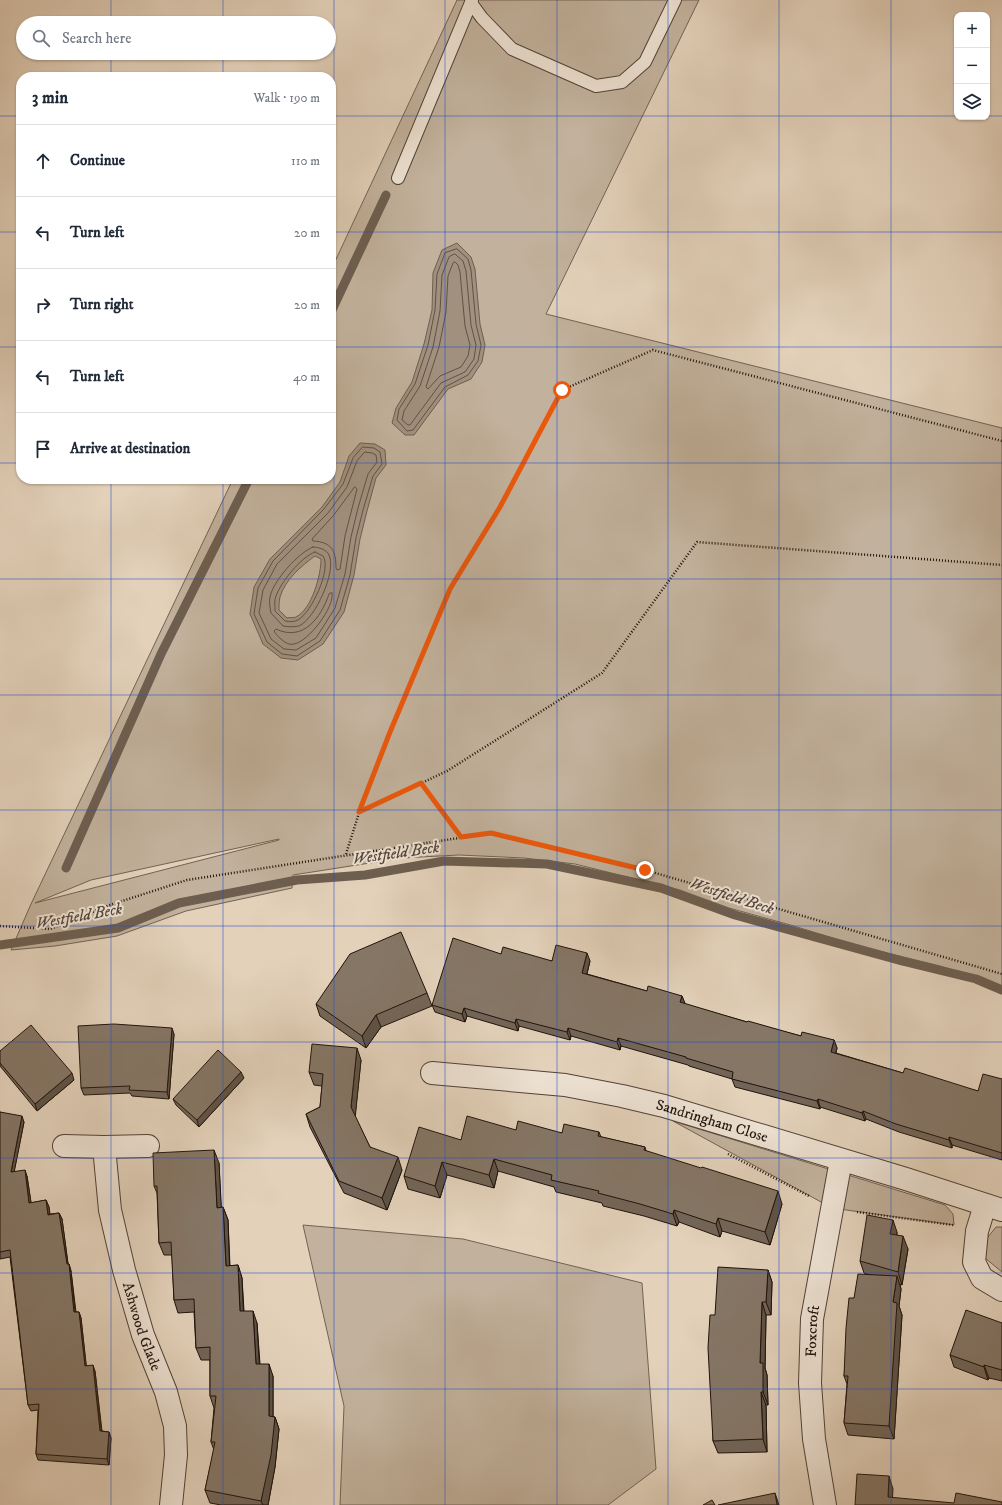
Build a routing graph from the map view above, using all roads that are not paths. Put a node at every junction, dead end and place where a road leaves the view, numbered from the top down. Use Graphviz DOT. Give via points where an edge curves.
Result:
graph roads {
  1 [pos="675,0"];
  2 [pos="472,2"];
  3 [pos="398,178"];
  4 [pos="432,1073"];
  5 [pos="64,1146"];
  6 [pos="148,1146"];
  7 [pos="104,1147"];
  8 [pos="841,1160"];
  9 [pos="993,1207"];
  10 [pos="1002,1290"];
  11 [pos="170,1505"];
  12 [pos="824,1505"];
  1 -- 2 [label="lane" via="645,62 622,82 596,86 512,49 482,18"];
  2 -- 3 [label="lane"];
  4 -- 8 [label="street, Sandringham Close" via="565,1085 622,1096 664,1106"];
  5 -- 7 [label="street"];
  6 -- 7 [label="street"];
  7 -- 11 [label="street, Ashwood Glade" via="110,1210 124,1270 144,1335 166,1392 175,1426 176,1455"];
  8 -- 9 [label="street, Sandringham Close"];
  8 -- 12 [label="street, Foxcroft" via="812,1319 811,1404"];
  9 -- 10 [label="street, Sandringham Close" via="977,1230 974,1262 982,1278"];
}
